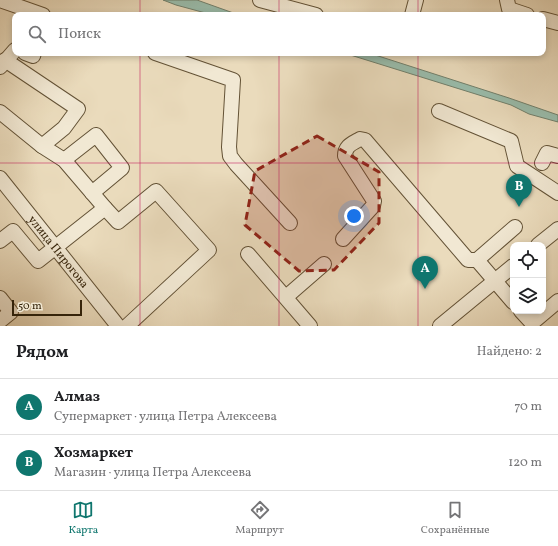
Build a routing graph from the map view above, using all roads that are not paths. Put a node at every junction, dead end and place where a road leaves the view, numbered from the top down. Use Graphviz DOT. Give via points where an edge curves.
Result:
graph roads {
  1 [pos="0,0"];
  2 [pos="260,0"];
  3 [pos="416,0"];
  4 [pos="507,0"];
  5 [pos="34,12"];
  6 [pos="305,12"];
  7 [pos="413,12"];
  8 [pos="518,12"];
  9 [pos="546,20"];
  10 [pos="558,23"];
  11 [pos="164,56"];
  12 [pos="7,59"];
  13 [pos="439,111"];
  14 [pos="0,112"];
  15 [pos="42,146"];
  16 [pos="558,156"];
  17 [pos="64,160"];
  18 [pos="542,163"];
  19 [pos="0,178"];
  20 [pos="92,193"];
  21 [pos="558,193"];
  22 [pos="105,208"];
  23 [pos="290,223"];
  24 [pos="515,227"];
  25 [pos="558,229"];
  26 [pos="343,239"];
  27 [pos="0,241"];
  28 [pos="542,242"];
  29 [pos="55,247"];
  30 [pos="248,254"];
  31 [pos="477,260"];
  32 [pos="324,264"];
  33 [pos="510,268"];
  34 [pos="494,281"];
  35 [pos="286,297"];
  36 [pos="0,298"];
  37 [pos="510,299"];
  38 [pos="558,301"];
  39 [pos="523,314"];
  40 [pos="0,321"];
  41 [pos="530,325"];
  42 [pos="118,326"];
  43 [pos="127,326"];
  44 [pos="310,326"];
  45 [pos="440,326"];
  1 -- 5 [label="street"];
  2 -- 6 [label="street"];
  3 -- 7 [label="street"];
  4 -- 8 [label="street" via="509,9"];
  9 -- 10 [label="street"];
  11 -- 23 [label="street" via="234,80 230,156"];
  12 -- 15 [label="street" via="78,109 64,128"];
  13 -- 21 [label="street" via="511,141 518,166"];
  14 -- 15 [label="street"];
  15 -- 17 [label="street"];
  16 -- 18 [label="street" via="547,152"];
  17 -- 20 [label="street"];
  17 -- 20 [label="street" via="96,135 122,168"];
  19 -- 29 [label="street, улица Пирогова"];
  20 -- 22 [label="street"];
  22 -- 29 [label="street"];
  22 -- 43 [label="street" via="118,222 156,191 209,250"];
  24 -- 31 [label="street"];
  25 -- 28 [label="street"];
  26 -- 31 [label="street" via="373,206 374,201 345,156 347,147 362,139 468,260"];
  27 -- 29 [label="street" via="13,231 38,261"];
  29 -- 42 [label="street, улица Пирогова"];
  30 -- 35 [label="street"];
  31 -- 34 [label="street"];
  32 -- 35 [label="street"];
  33 -- 34 [label="street"];
  34 -- 37 [label="street"];
  34 -- 45 [label="street"];
  35 -- 44 [label="street"];
  36 -- 40 [label="street" via="11,312"];
  38 -- 41 [label="street"];
  39 -- 41 [label="street"];
}
